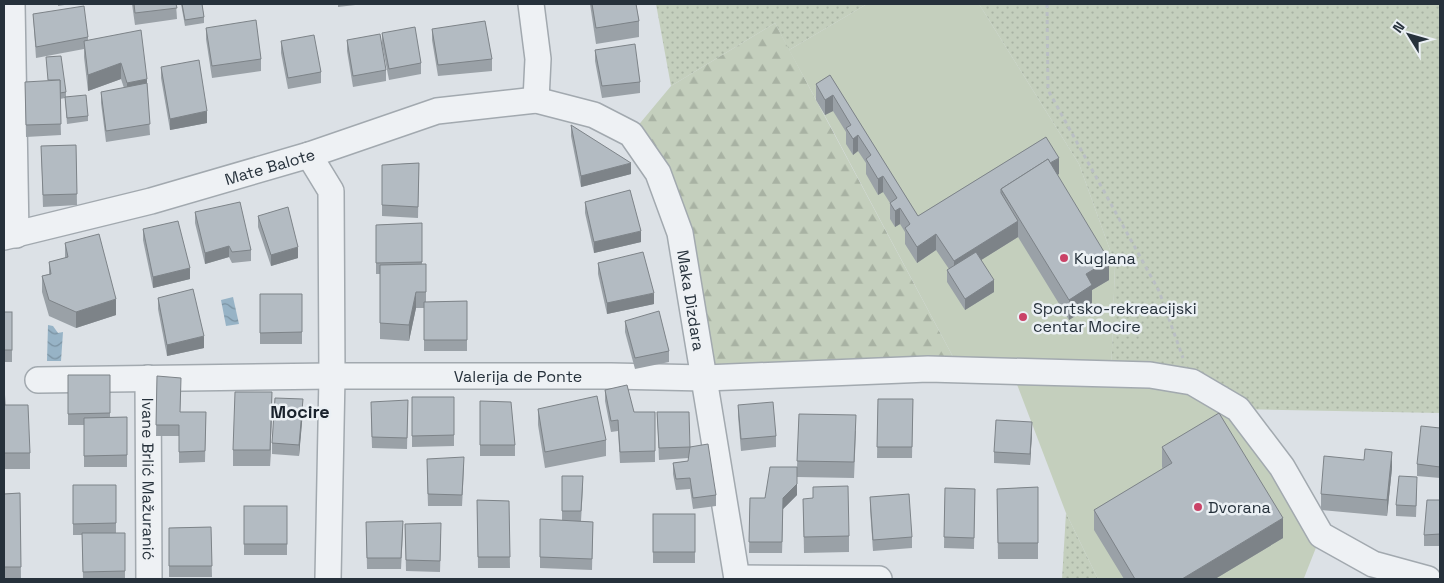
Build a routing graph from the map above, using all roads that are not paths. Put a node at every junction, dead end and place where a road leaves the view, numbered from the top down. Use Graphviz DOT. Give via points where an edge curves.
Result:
graph roads {
  1 [pos="12,4"];
  2 [pos="531,4"];
  3 [pos="536,100"];
  4 [pos="309,155"];
  5 [pos="10,236"];
  6 [pos="332,376"];
  7 [pos="148,378"];
  8 [pos="705,378"];
  9 [pos="38,380"];
  10 [pos="149,579"];
  11 [pos="328,579"];
  12 [pos="737,579"];
  13 [pos="879,579"];
  14 [pos="1428,579"];
  1 -- 5 [label="street"];
  2 -- 3 [label="street" via="538,59"];
  3 -- 4 [label="street, Mate Balote" via="437,111"];
  3 -- 8 [label="street, Maka Dizdara" via="594,115 632,134 658,172 680,233"];
  4 -- 5 [label="street, Mate Balote" via="151,201"];
  4 -- 6 [label="street" via="331,191"];
  6 -- 7 [label="street, Valerija de Ponte"];
  6 -- 8 [label="street, Valerija de Ponte"];
  6 -- 11 [label="street"];
  7 -- 9 [label="street, Valerija de Ponte"];
  7 -- 10 [label="street, Ivane Brlić Mažuranić"];
  8 -- 12 [label="street, Maka Dizdara"];
  8 -- 14 [label="street, Valerija de Ponte" via="928,369 1150,375 1192,382 1238,409 1282,467 1322,534 1374,564"];
  12 -- 13 [label="street, Maka Dizdara"];
}
